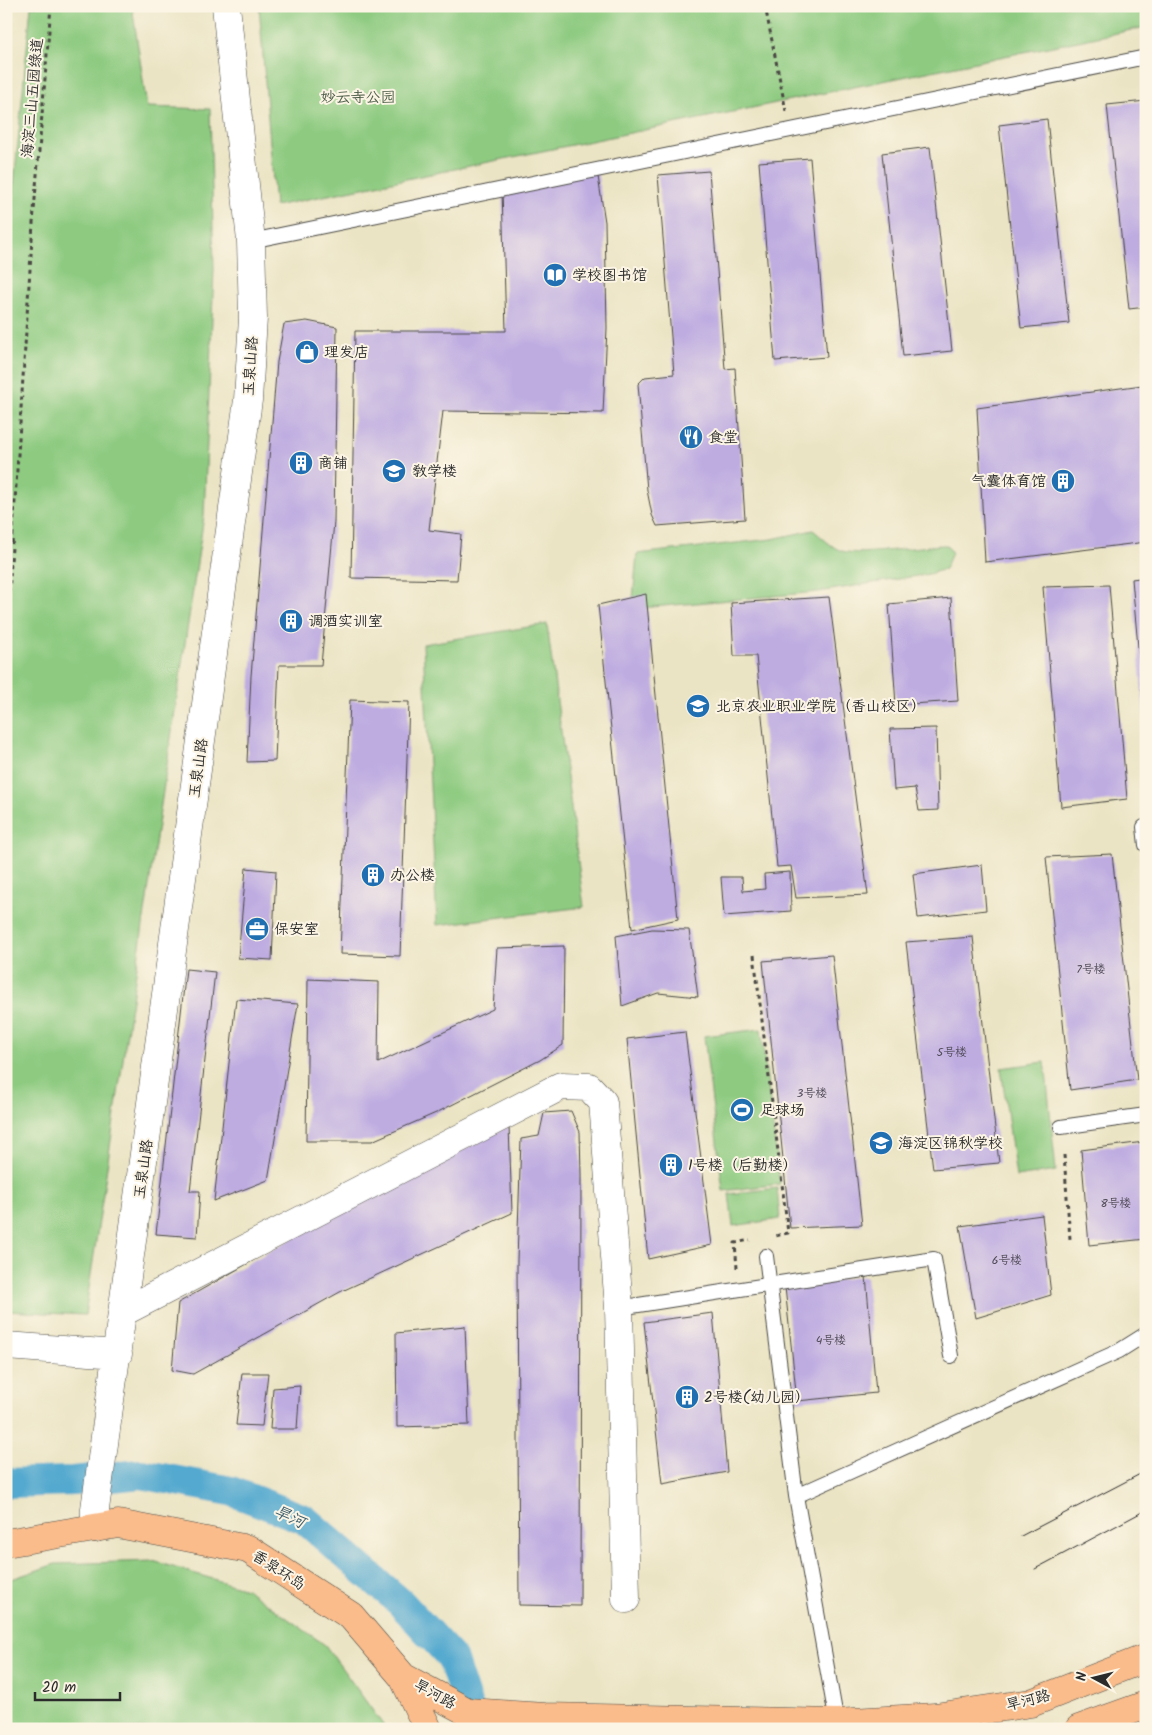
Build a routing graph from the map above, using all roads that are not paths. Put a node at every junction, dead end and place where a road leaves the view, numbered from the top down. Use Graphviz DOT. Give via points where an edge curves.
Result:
graph roads {
  1 [pos="226,6"];
  2 [pos="1146,57"];
  3 [pos="252,241"];
  4 [pos="1144,827"];
  5 [pos="1146,845"];
  6 [pos="1146,1115"];
  7 [pos="1061,1127"];
  8 [pos="766,1256"];
  9 [pos="619,1308"];
  10 [pos="123,1312"];
  11 [pos="1146,1334"];
  12 [pos="6,1346"];
  13 [pos="118,1354"];
  14 [pos="951,1356"];
  15 [pos="796,1496"];
  16 [pos="95,1519"];
  17 [pos="6,1544"];
  18 [pos="626,1600"];
  19 [pos="1146,1658"];
  20 [pos="403,1677"];
  21 [pos="1146,1705"];
  22 [pos="837,1723"];
  23 [pos="428,1729"];
  24 [pos="1079,1729"];
  1 -- 3 [label="street, 玉泉山路"];
  2 -- 3 [label="lane"];
  3 -- 10 [label="street, 玉泉山路" via="253,318 248,400"];
  4 -- 5 [label="lane"];
  6 -- 7 [label="lane"];
  8 -- 15 [label="lane"];
  9 -- 10 [label="street" via="603,1102 589,1087 561,1086"];
  9 -- 14 [label="lane" via="934,1259"];
  9 -- 18 [label="street"];
  10 -- 13 [label="street, 玉泉山路"];
  11 -- 15 [label="lane" via="1119,1351"];
  12 -- 13 [label="street"];
  13 -- 16 [label="street, 玉泉山路"];
  15 -- 22 [label="lane"];
  16 -- 17 [label="main road, 香泉环岛"];
  16 -- 20 [label="main road, 香泉环岛" via="248,1549 351,1616"];
  19 -- 22 [label="main road, 旱河路" via="1030,1703 935,1717"];
  20 -- 22 [label="main road, 旱河路" via="468,1712 545,1717"];
  20 -- 23 [label="main road, 香泉环岛"];
  21 -- 24 [label="main road"];
}
